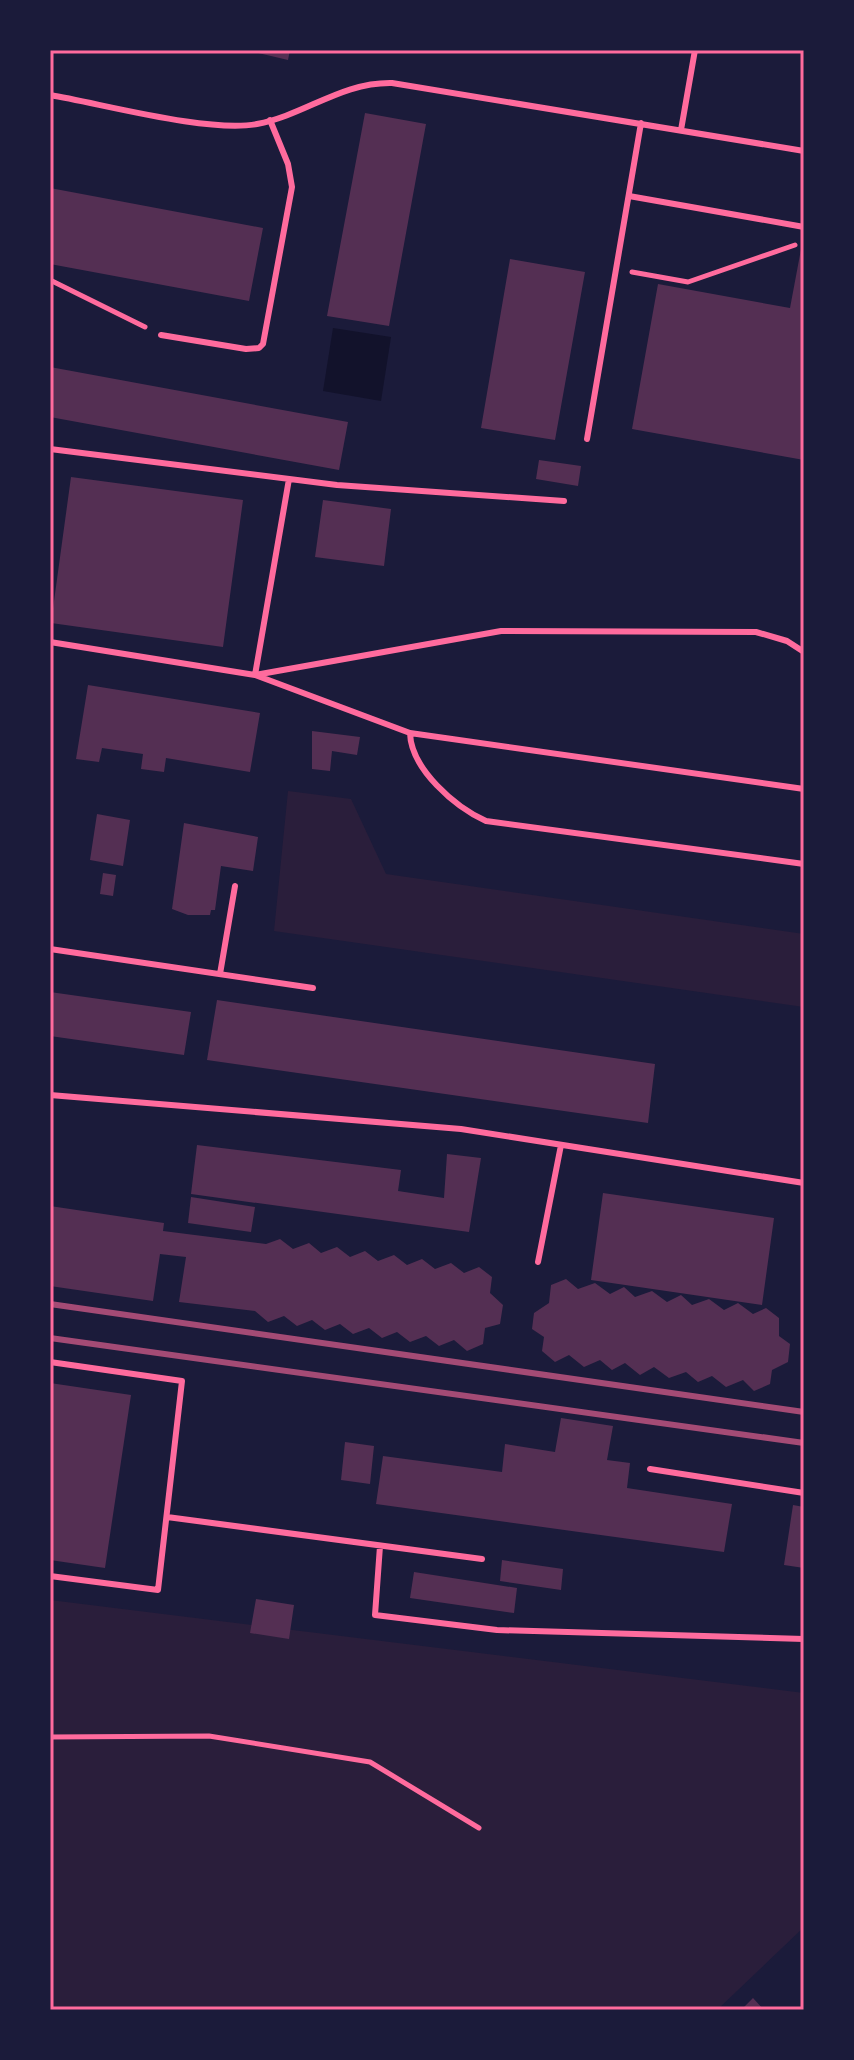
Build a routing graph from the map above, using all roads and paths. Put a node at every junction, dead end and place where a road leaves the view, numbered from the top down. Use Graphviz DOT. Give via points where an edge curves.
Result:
graph roads {
  1 [pos="695,50"];
  2 [pos="50,95"];
  3 [pos="270,120"];
  4 [pos="641,123"];
  5 [pos="681,130"];
  6 [pos="804,151"];
  7 [pos="629,196"];
  8 [pos="804,227"];
  9 [pos="804,243"];
  10 [pos="616,270"];
  11 [pos="50,280"];
  12 [pos="161,335"];
  13 [pos="587,439"];
  14 [pos="50,449"];
  15 [pos="289,479"];
  16 [pos="564,501"];
  17 [pos="50,642"];
  18 [pos="804,652"];
  19 [pos="255,675"];
  20 [pos="410,733"];
  21 [pos="804,789"];
  22 [pos="804,864"];
  23 [pos="235,886"];
  24 [pos="50,949"];
  25 [pos="220,974"];
  26 [pos="313,988"];
  27 [pos="50,1095"];
  28 [pos="561,1145"];
  29 [pos="804,1183"];
  30 [pos="538,1262"];
  31 [pos="50,1362"];
  32 [pos="650,1469"];
  33 [pos="804,1493"];
  34 [pos="167,1517"];
  35 [pos="380,1546"];
  36 [pos="482,1559"];
  37 [pos="50,1576"];
  38 [pos="804,1639"];
  39 [pos="50,1737"];
  40 [pos="479,1828"];
  1 -- 5 [label="lane"];
  2 -- 3 [label="lane" via="220,125"];
  3 -- 4 [label="lane" via="372,83"];
  3 -- 12 [label="lane" via="292,187 263,344 246,349"];
  4 -- 5 [label="lane"];
  4 -- 7 [label="lane"];
  5 -- 6 [label="lane"];
  7 -- 8 [label="lane"];
  7 -- 10 [label="lane"];
  9 -- 10 [label="path" via="688,282"];
  10 -- 13 [label="lane"];
  11 -- 12 [label="path"];
  14 -- 15 [label="lane"];
  15 -- 16 [label="lane"];
  15 -- 19 [label="lane"];
  17 -- 19 [label="lane"];
  18 -- 19 [label="lane" via="756,632 501,631"];
  19 -- 20 [label="lane"];
  20 -- 21 [label="lane"];
  20 -- 22 [label="lane" via="416,759 440,787 486,821"];
  23 -- 25 [label="lane"];
  24 -- 25 [label="lane"];
  25 -- 26 [label="lane"];
  27 -- 28 [label="lane" via="461,1129"];
  28 -- 29 [label="lane"];
  28 -- 30 [label="lane"];
  31 -- 34 [label="lane" via="182,1381"];
  32 -- 33 [label="lane"];
  34 -- 35 [label="lane"];
  34 -- 37 [label="lane" via="158,1590"];
  35 -- 36 [label="lane"];
  35 -- 38 [label="lane" via="375,1615 497,1630"];
  39 -- 40 [label="path" via="209,1736 370,1762"];
}
